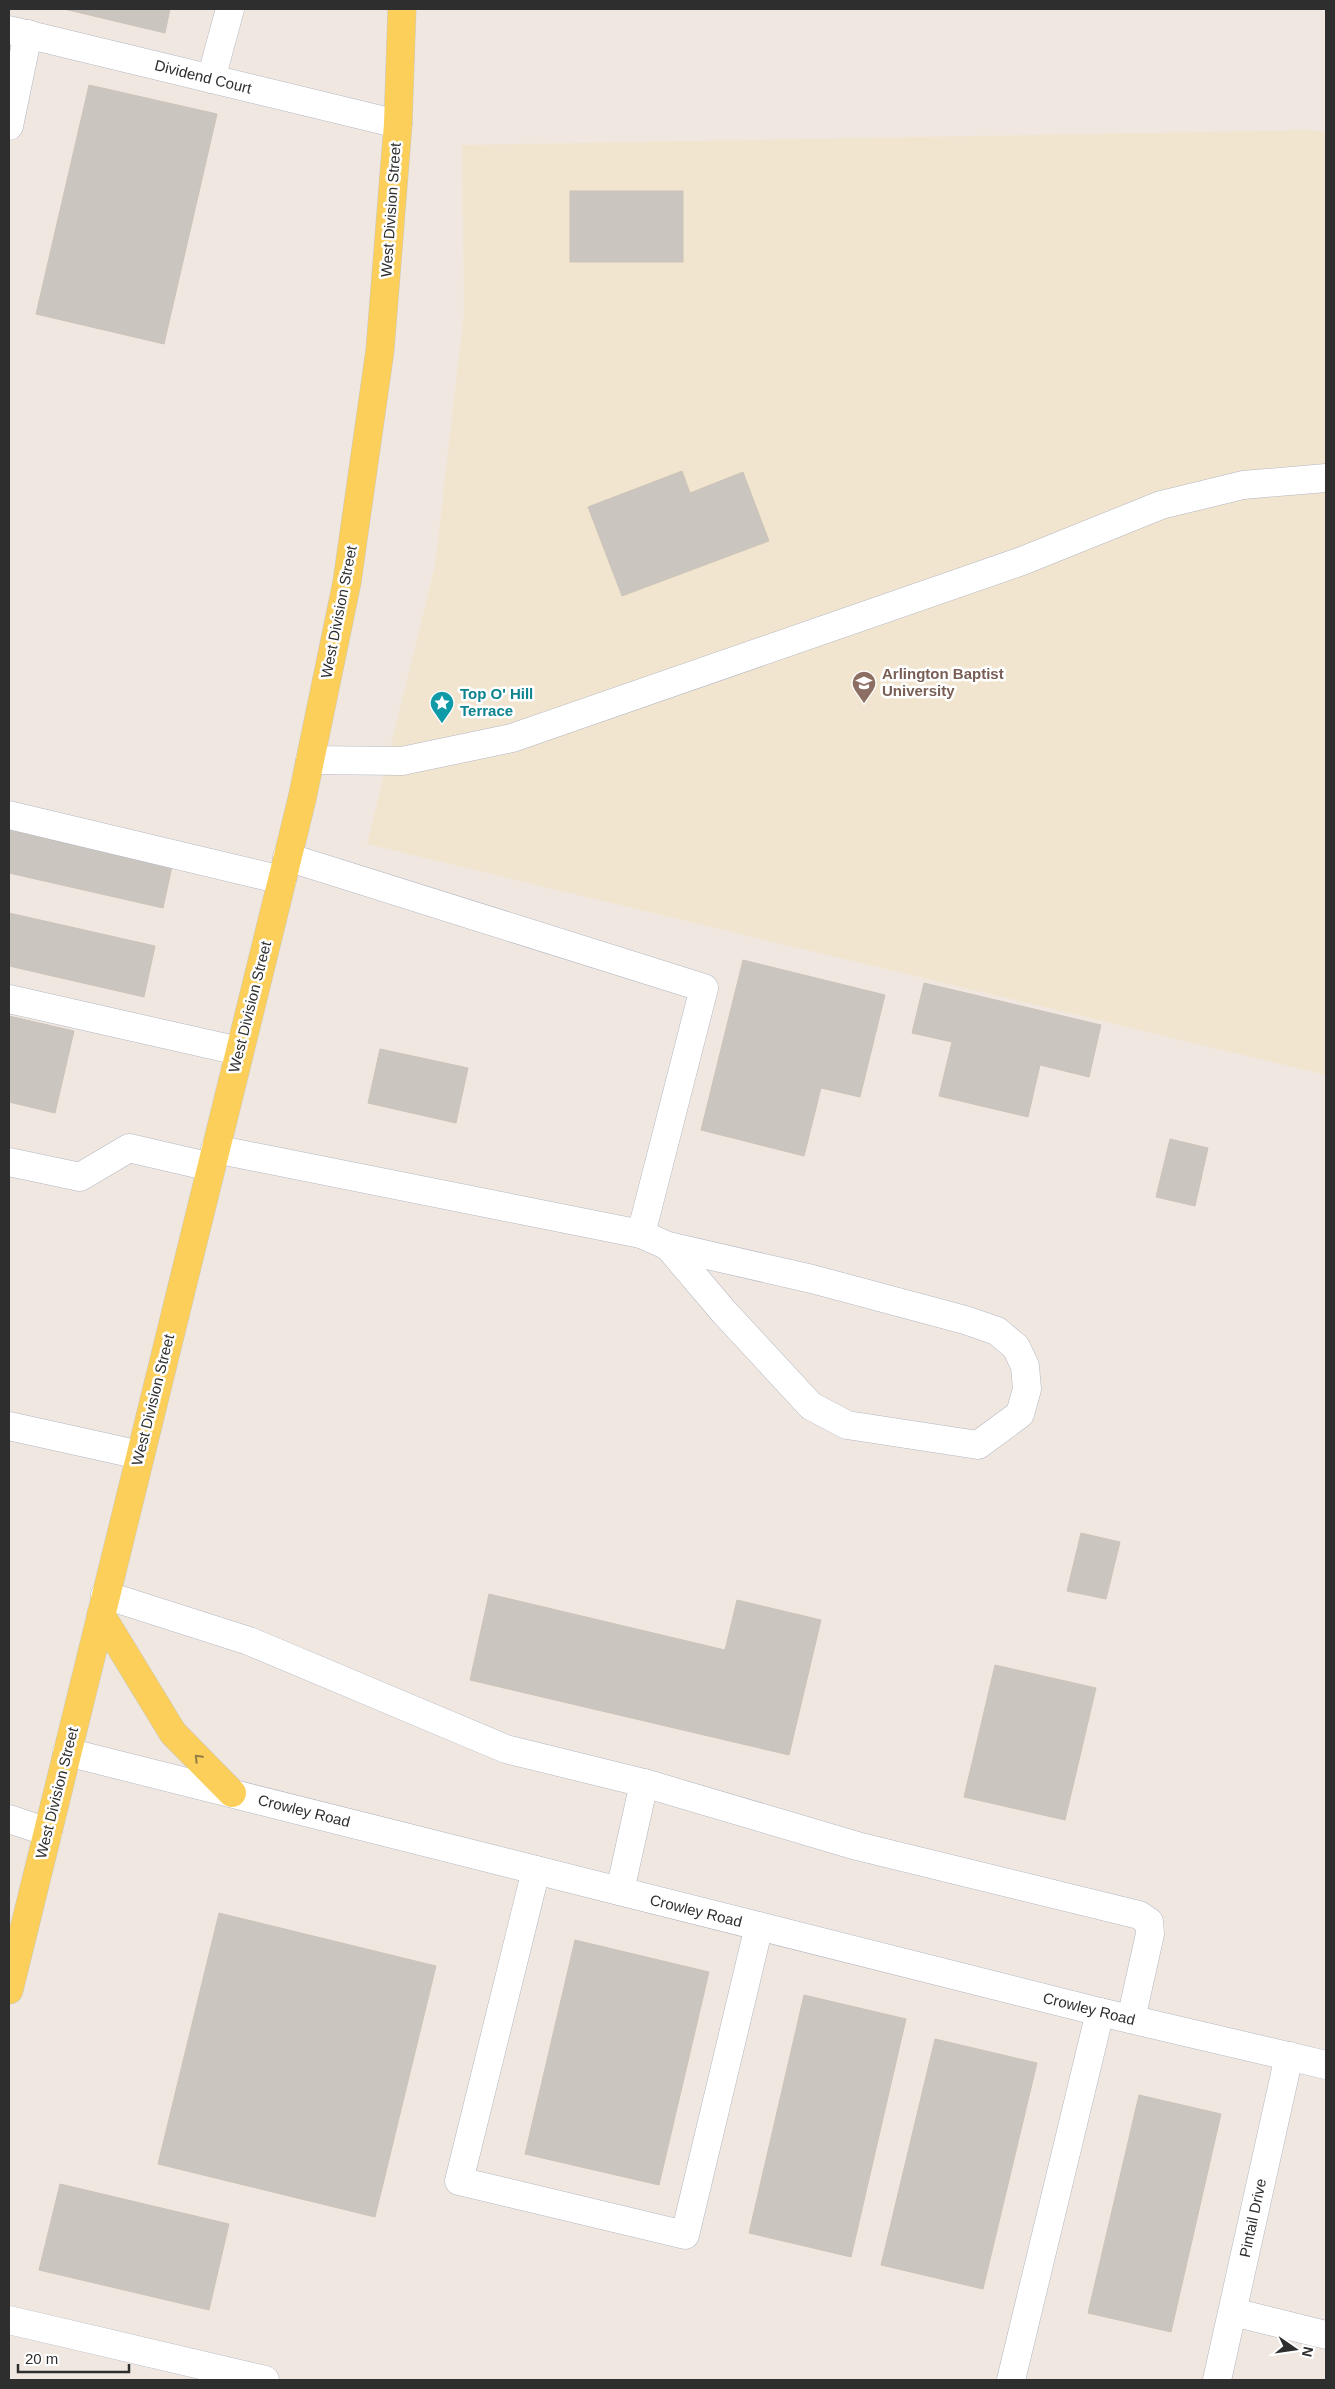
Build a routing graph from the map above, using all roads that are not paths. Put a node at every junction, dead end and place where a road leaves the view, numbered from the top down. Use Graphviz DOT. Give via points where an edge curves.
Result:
graph roads {
  1 [pos="230,9"];
  2 [pos="402,9"];
  3 [pos="18,32"];
  4 [pos="211,79"];
  5 [pos="398,124"];
  6 [pos="9,126"];
  7 [pos="1326,478"];
  8 [pos="310,760"];
  9 [pos="9,815"];
  10 [pos="284,869"];
  11 [pos="9,999"];
  12 [pos="239,1051"];
  13 [pos="213,1158"];
  14 [pos="9,1162"];
  15 [pos="641,1234"];
  16 [pos="668,1246"];
  17 [pos="9,1426"];
  18 [pos="140,1455"];
  19 [pos="103,1605"];
  20 [pos="67,1752"];
  21 [pos="644,1783"];
  22 [pos="232,1793"];
  23 [pos="9,1819"];
  24 [pos="48,1832"];
  25 [pos="536,1870"];
  26 [pos="620,1891"];
  27 [pos="758,1926"];
  28 [pos="9,1990"];
  29 [pos="1100,2012"];
  30 [pos="1130,2019"];
  31 [pos="1289,2056"];
  32 [pos="1326,2065"];
  33 [pos="1233,2312"];
  34 [pos="9,2320"];
  35 [pos="1326,2335"];
  36 [pos="266,2380"];
  37 [pos="1011,2380"];
  38 [pos="1217,2380"];
  1 -- 4 [label="street"];
  2 -- 5 [label="main road, West Division Street"];
  3 -- 4 [label="street, Dividend Court"];
  3 -- 6 [label="street"];
  4 -- 5 [label="street, Dividend Court"];
  5 -- 8 [label="main road, West Division Street" via="380,350 347,582"];
  7 -- 8 [label="street" via="1243,485 1161,505 1022,561 512,738 402,761"];
  8 -- 10 [label="main road, West Division Street"];
  9 -- 10 [label="street"];
  10 -- 12 [label="main road, West Division Street"];
  10 -- 15 [label="street" via="704,988"];
  11 -- 12 [label="street"];
  12 -- 13 [label="main road, West Division Street"];
  13 -- 14 [label="street" via="129,1148 80,1177"];
  13 -- 15 [label="street"];
  13 -- 18 [label="main road, West Division Street"];
  15 -- 16 [label="street"];
  16 -- 16 [label="street" via="811,1406 847,1425 978,1445 1020,1414 1027,1390 1024,1366 1016,1347 997,1331 812,1279"];
  17 -- 18 [label="street"];
  18 -- 19 [label="main road, West Division Street"];
  19 -- 20 [label="main road, West Division Street"];
  19 -- 21 [label="street" via="249,1641 506,1749"];
  22 -- 19 [label="main road, one-way" via="173,1733"];
  20 -- 22 [label="street, Crowley Road"];
  20 -- 24 [label="main road, West Division Street"];
  21 -- 26 [label="street"];
  21 -- 30 [label="street" via="857,1846 1139,1915 1149,1922 1150,1934"];
  22 -- 25 [label="street, Crowley Road"];
  23 -- 24 [label="street"];
  24 -- 28 [label="main road, West Division Street"];
  25 -- 26 [label="street, Crowley Road"];
  25 -- 27 [label="street" via="459,2181 685,2235"];
  26 -- 27 [label="street, Crowley Road"];
  27 -- 29 [label="street, Crowley Road"];
  29 -- 30 [label="street, Crowley Road"];
  29 -- 37 [label="street"];
  30 -- 31 [label="street, Crowley Road"];
  31 -- 32 [label="street, Crowley Road"];
  31 -- 33 [label="street, Pintail Drive"];
  33 -- 35 [label="street"];
  33 -- 38 [label="street, Pintail Drive"];
  34 -- 36 [label="street"];
}
